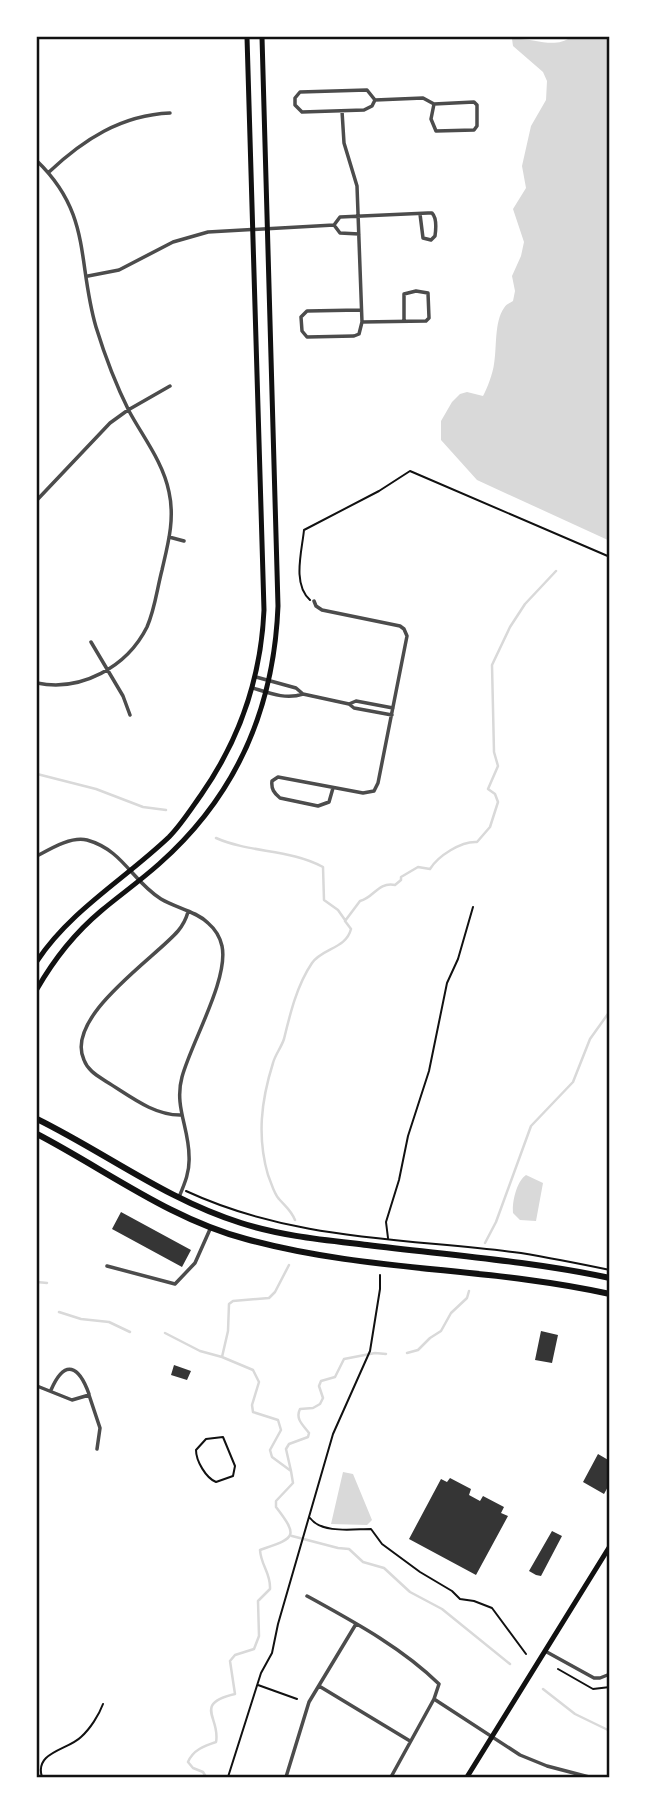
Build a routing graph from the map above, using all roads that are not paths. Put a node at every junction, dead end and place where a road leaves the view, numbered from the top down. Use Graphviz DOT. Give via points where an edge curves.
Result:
graph roads {
  1 [pos="247,37"];
  2 [pos="262,37"];
  3 [pos="375,100"];
  4 [pos="434,103"];
  5 [pos="342,111"];
  6 [pos="170,113"];
  7 [pos="37,161"];
  8 [pos="49,172"];
  9 [pos="420,214"];
  10 [pos="359,215"];
  11 [pos="334,226"];
  12 [pos="268,228"];
  13 [pos="254,229"];
  14 [pos="359,234"];
  15 [pos="88,276"];
  16 [pos="360,310"];
  17 [pos="404,321"];
  18 [pos="362,322"];
  19 [pos="170,386"];
  20 [pos="128,410"];
  21 [pos="37,500"];
  22 [pos="169,537"];
  23 [pos="184,541"];
  24 [pos="314,601"];
  25 [pos="91,642"];
  26 [pos="109,670"];
  27 [pos="256,677"];
  28 [pos="269,681"];
  29 [pos="37,683"];
  30 [pos="253,688"];
  31 [pos="267,692"];
  32 [pos="303,694"];
  33 [pos="349,704"];
  34 [pos="393,708"];
  35 [pos="130,715"];
  36 [pos="392,715"];
  37 [pos="333,788"];
  38 [pos="37,856"];
  39 [pos="132,870"];
  40 [pos="140,880"];
  41 [pos="188,912"];
  42 [pos="37,961"];
  43 [pos="37,989"];
  44 [pos="180,1115"];
  45 [pos="37,1119"];
  46 [pos="37,1134"];
  47 [pos="178,1199"];
  48 [pos="211,1227"];
  49 [pos="107,1266"];
  50 [pos="610,1278"];
  51 [pos="610,1294"];
  52 [pos="37,1386"];
  53 [pos="51,1390"];
  54 [pos="89,1395"];
  55 [pos="97,1449"];
  56 [pos="610,1540"];
  57 [pos="609,1548"];
  58 [pos="307,1597"];
  59 [pos="356,1624"];
  60 [pos="545,1651"];
  61 [pos="610,1674"];
  62 [pos="319,1686"];
  63 [pos="434,1699"];
  64 [pos="493,1737"];
  65 [pos="410,1742"];
  66 [pos="470,1775"];
  67 [pos="286,1777"];
  68 [pos="391,1777"];
  69 [pos="589,1777"];
  1 -- 13 [label="main road"];
  2 -- 12 [label="main road"];
  3 -- 4 [label="street"];
  3 -- 5 [label="street" via="364,110"];
  3 -- 5 [label="street" via="367,90 300,92 295,98 302,112"];
  4 -- 4 [label="street" via="474,102 477,126 474,130 436,131 431,119"];
  5 -- 10 [label="street"];
  6 -- 8 [label="street" via="108,128"];
  7 -- 8 [label="street"];
  8 -- 15 [label="street" via="76,219"];
  9 -- 9 [label="street" via="434,215 431,240 423,238"];
  9 -- 10 [label="street"];
  10 -- 11 [label="street" via="340,217"];
  10 -- 14 [label="street"];
  11 -- 12 [label="street"];
  11 -- 14 [label="street" via="340,233"];
  12 -- 13 [label="street"];
  12 -- 28 [label="main road" via="278,606"];
  13 -- 15 [label="street" via="184,238 120,270"];
  13 -- 27 [label="main road" via="264,610"];
  14 -- 16 [label="street"];
  15 -- 20 [label="street" via="96,326"];
  16 -- 18 [label="street"];
  16 -- 18 [label="street" via="307,311 301,317 302,331 307,337 354,336"];
  17 -- 17 [label="street" via="429,318 428,293 404,294"];
  17 -- 18 [label="street"];
  19 -- 20 [label="street"];
  20 -- 21 [label="street"];
  20 -- 22 [label="street" via="167,486 172,510"];
  22 -- 23 [label="street"];
  22 -- 26 [label="street" via="148,623 133,648"];
  24 -- 34 [label="street" via="323,610 400,626 407,632"];
  25 -- 26 [label="street"];
  26 -- 29 [label="street" via="77,683"];
  26 -- 35 [label="street"];
  27 -- 28 [label="street"];
  27 -- 30 [label="main road"];
  28 -- 31 [label="main road"];
  28 -- 32 [label="street"];
  30 -- 31 [label="street"];
  30 -- 39 [label="main road" via="211,781 171,835"];
  31 -- 32 [label="street" via="290,697"];
  31 -- 40 [label="main road" via="247,747 215,804 185,840"];
  32 -- 33 [label="street"];
  33 -- 34 [label="street" via="356,701"];
  33 -- 36 [label="street"];
  34 -- 36 [label="street"];
  36 -- 37 [label="street" via="374,791"];
  37 -- 37 [label="street" via="329,802 318,806 280,798 271,785 278,777"];
  38 -- 39 [label="street" via="85,840 116,855"];
  39 -- 40 [label="street"];
  39 -- 42 [label="main road" via="78,913"];
  40 -- 41 [label="street" via="161,899"];
  40 -- 43 [label="main road" via="72,941"];
  41 -- 44 [label="street" via="214,929 223,965 181,1079"];
  41 -- 44 [label="street" via="180,930 106,999 83,1035 81,1050 94,1074 156,1112"];
  44 -- 47 [label="street" via="190,1158"];
  45 -- 47 [label="main road"];
  46 -- 48 [label="main road" via="161,1206"];
  47 -- 50 [label="main road" via="242,1224 284,1234 559,1267"];
  48 -- 49 [label="street" via="195,1263 176,1284"];
  48 -- 51 [label="main road" via="289,1249"];
  52 -- 53 [label="street"];
  53 -- 54 [label="street" via="72,1399"];
  53 -- 54 [label="street" via="60,1373 74,1370 83,1377"];
  54 -- 55 [label="street" via="100,1428"];
  56 -- 57 [label="main road"];
  57 -- 60 [label="main road"];
  58 -- 59 [label="street"];
  59 -- 62 [label="street"];
  59 -- 63 [label="street" via="411,1659 439,1684"];
  60 -- 61 [label="street" via="594,1678"];
  60 -- 64 [label="main road"];
  62 -- 65 [label="street"];
  62 -- 67 [label="street" via="303,1719"];
  63 -- 64 [label="street"];
  63 -- 65 [label="street"];
  64 -- 66 [label="main road"];
  64 -- 69 [label="street" via="533,1761"];
  65 -- 68 [label="street"];
}
